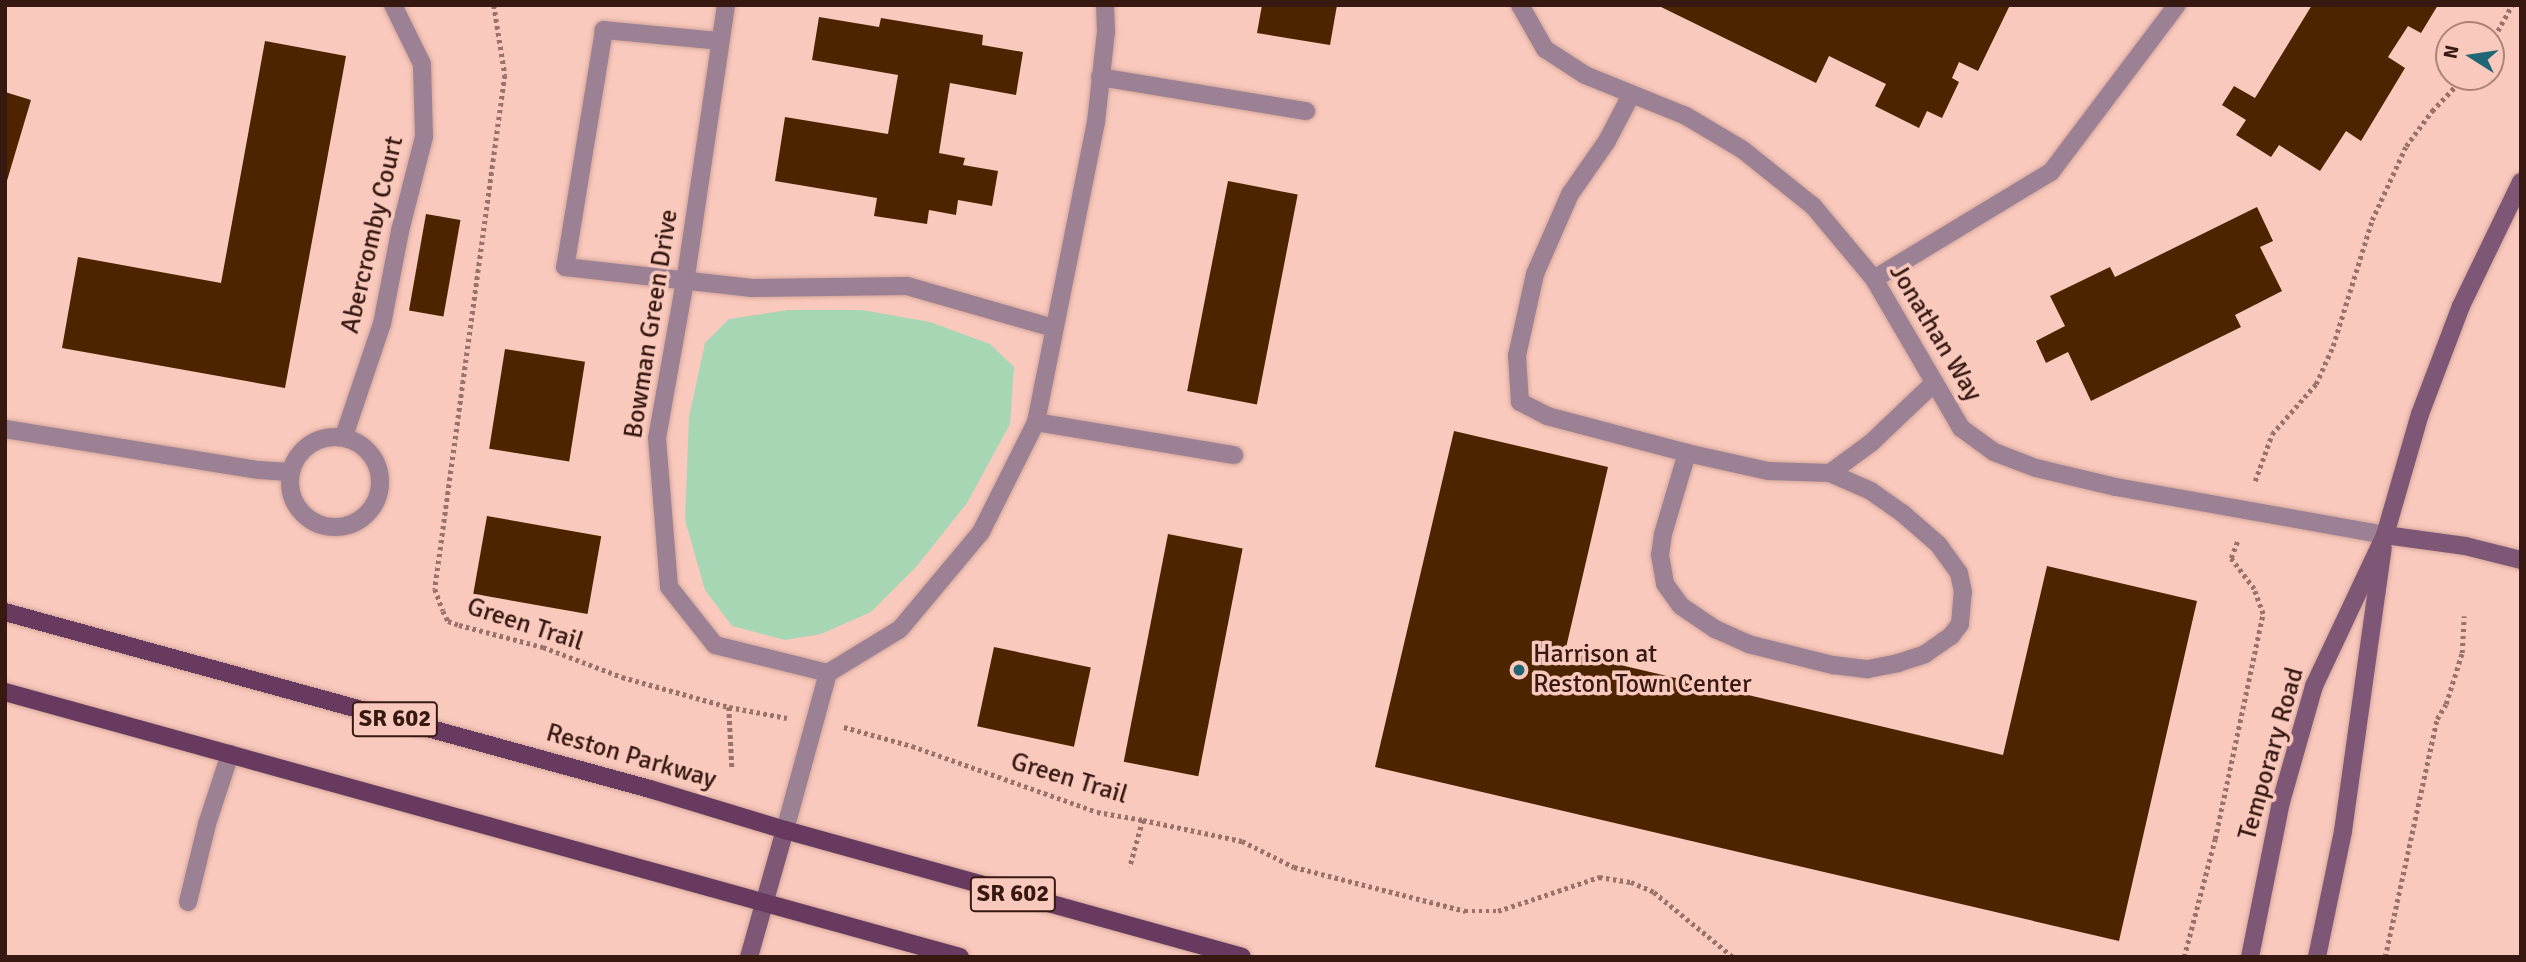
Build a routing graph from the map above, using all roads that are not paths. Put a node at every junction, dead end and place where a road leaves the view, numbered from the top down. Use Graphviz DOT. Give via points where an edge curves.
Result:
graph roads {
  1 [pos="393,5"];
  2 [pos="726,5"];
  3 [pos="1105,5"];
  4 [pos="1520,5"];
  5 [pos="2177,5"];
  6 [pos="720,41"];
  7 [pos="1100,77"];
  8 [pos="1631,95"];
  9 [pos="1306,111"];
  10 [pos="2521,183"];
  11 [pos="1874,279"];
  12 [pos="685,281"];
  13 [pos="1054,328"];
  14 [pos="1933,384"];
  15 [pos="1036,422"];
  16 [pos="5,429"];
  17 [pos="344,436"];
  18 [pos="1688,453"];
  19 [pos="1234,455"];
  20 [pos="289,472"];
  21 [pos="1830,473"];
  22 [pos="2385,535"];
  23 [pos="2521,560"];
  24 [pos="5,612"];
  25 [pos="828,673"];
  26 [pos="5,692"];
  27 [pos="230,754"];
  28 [pos="785,830"];
  29 [pos="188,902"];
  30 [pos="764,904"];
  31 [pos="749,957"];
  32 [pos="960,957"];
  33 [pos="1242,957"];
  34 [pos="2250,957"];
  35 [pos="2317,957"];
  1 -- 17 [label="street, Abercromby Court" via="422,64 424,137 382,324"];
  2 -- 6 [label="street, Bowman Green Drive"];
  3 -- 7 [label="street"];
  4 -- 8 [label="street, Jonathan Way" via="1545,49 1585,75"];
  5 -- 11 [label="street" via="2051,172"];
  6 -- 12 [label="street, Bowman Green Drive"];
  6 -- 12 [label="street" via="604,30 565,267"];
  7 -- 9 [label="street"];
  7 -- 13 [label="street" via="1093,135"];
  8 -- 11 [label="street, Jonathan Way" via="1686,116 1743,150 1813,206"];
  8 -- 18 [label="street" via="1607,141 1570,194 1535,274 1517,356 1520,402 1547,416"];
  10 -- 22 [label="street, Temporary Road" via="2461,306 2433,378"];
  11 -- 14 [label="street, Jonathan Way"];
  12 -- 13 [label="street" via="752,288 907,286"];
  12 -- 25 [label="street, Bowman Green Drive" via="657,438 669,587 715,645"];
  13 -- 15 [label="street"];
  14 -- 21 [label="street" via="1872,442"];
  14 -- 22 [label="street, Jonathan Way" via="1961,428 1994,452 2036,468 2246,512"];
  15 -- 19 [label="street"];
  15 -- 25 [label="street" via="981,532 901,629"];
  16 -- 20 [label="street"];
  17 -- 20 [label="street" via="320,438 300,451"];
  17 -- 20 [label="street" via="365,447 379,466 381,490 369,513 350,526 325,527 304,517 291,496"];
  18 -- 21 [label="street" via="1768,471"];
  18 -- 21 [label="street" via="1660,555 1665,584 1681,606 1748,644 1833,665 1868,669 1925,654 1960,624 1963,592 1959,573 1939,545 1902,513 1871,491"];
  22 -- 23 [label="street" via="2465,546"];
  22 -- 34 [label="street, Temporary Road" via="2314,686 2281,802"];
  22 -- 35 [label="street, Temporary Road" via="2343,831"];
  24 -- 28 [label="main road, Reston Parkway / SR 602"];
  25 -- 28 [label="street"];
  26 -- 27 [label="main road"];
  27 -- 29 [label="street"];
  27 -- 30 [label="main road"];
  28 -- 30 [label="street"];
  28 -- 33 [label="main road, Reston Parkway / SR 602"];
  30 -- 31 [label="street"];
  30 -- 32 [label="main road"];
}
